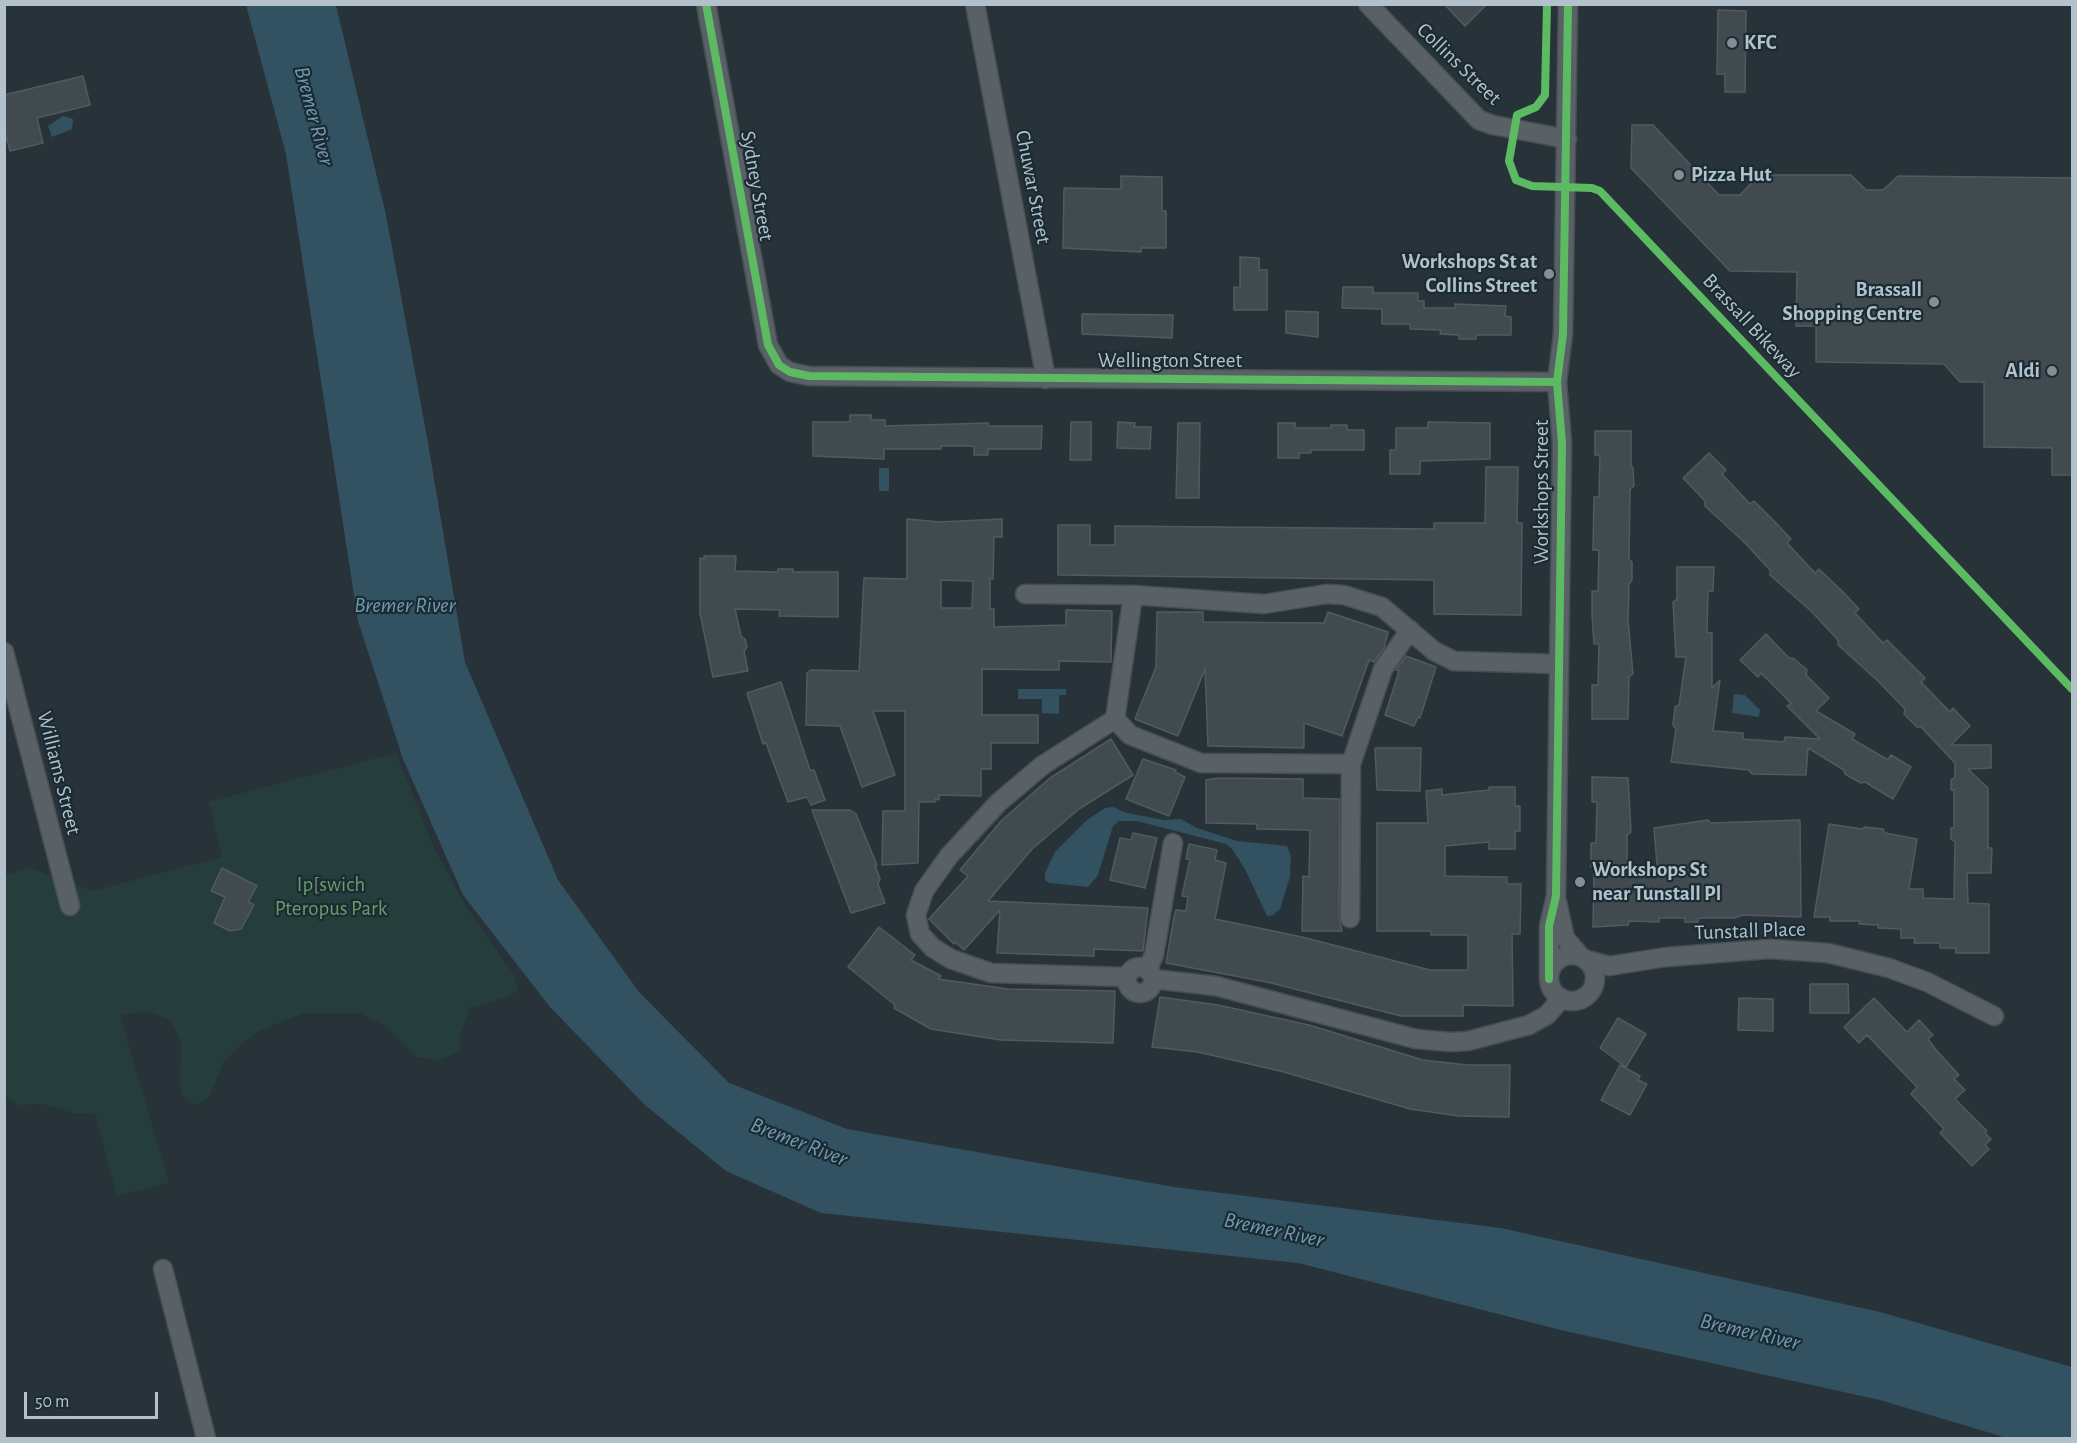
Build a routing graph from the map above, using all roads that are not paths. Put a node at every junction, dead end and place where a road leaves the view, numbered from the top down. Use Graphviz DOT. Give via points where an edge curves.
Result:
graph roads {
  1 [pos="706,4"];
  2 [pos="975,4"];
  3 [pos="1368,4"];
  4 [pos="1568,4"];
  5 [pos="1567,139"];
  6 [pos="785,369"];
  7 [pos="1046,379"];
  8 [pos="1557,382"];
  9 [pos="1024,594"];
  10 [pos="1133,595"];
  11 [pos="1410,630"];
  12 [pos="4,652"];
  13 [pos="1559,664"];
  14 [pos="1115,719"];
  15 [pos="1351,764"];
  16 [pos="1173,843"];
  17 [pos="1556,896"];
  18 [pos="70,906"];
  19 [pos="1350,918"];
  20 [pos="1584,958"];
  21 [pos="1640,963"];
  22 [pos="1150,974"];
  23 [pos="1549,979"];
  24 [pos="1594,987"];
  25 [pos="1561,999"];
  26 [pos="1994,1016"];
  27 [pos="163,1269"];
  28 [pos="207,1438"];
  1 -- 6 [label="street, Sydney Street" via="768,345"];
  2 -- 7 [label="street, Chuwar Street"];
  3 -- 5 [label="street, Collins Street" via="1479,120"];
  4 -- 5 [label="street, Workshops Street"];
  5 -- 8 [label="street, Workshops Street" via="1563,343"];
  6 -- 7 [label="street, Wellington Street" via="809,376"];
  7 -- 8 [label="street, Wellington Street"];
  8 -- 13 [label="street, Workshops Street" via="1562,421"];
  9 -- 10 [label="street"];
  10 -- 11 [label="street" via="1264,604 1344,595 1382,607"];
  10 -- 14 [label="street"];
  11 -- 13 [label="street" via="1434,651 1454,661"];
  11 -- 15 [label="street" via="1383,669"];
  12 -- 18 [label="street, Williams Street"];
  13 -- 17 [label="street, Workshops Street"];
  14 -- 15 [label="street" via="1130,735 1201,763"];
  14 -- 22 [label="street" via="1043,765 999,802 943,865 924,891 916,915 920,934 933,948 991,974 1127,977 1134,968"];
  15 -- 19 [label="street"];
  16 -- 22 [label="street"];
  17 -- 20 [label="street, Workshops Street" via="1565,938"];
  17 -- 23 [label="street, Workshops Street" via="1549,926"];
  20 -- 21 [label="street, Tunstall Place" via="1609,966"];
  20 -- 23 [label="street" via="1560,958"];
  20 -- 24 [label="street" via="1595,971"];
  21 -- 24 [label="street, Tunstall Place"];
  21 -- 26 [label="street, Tunstall Place" via="1770,949 1828,952 1927,982"];
  22 -- 25 [label="street" via="1216,986 1416,1039 1450,1042 1529,1025 1547,1016"];
  23 -- 25 [label="street" via="1554,994"];
  24 -- 25 [label="street" via="1576,1002"];
  27 -- 28 [label="street"];
}
